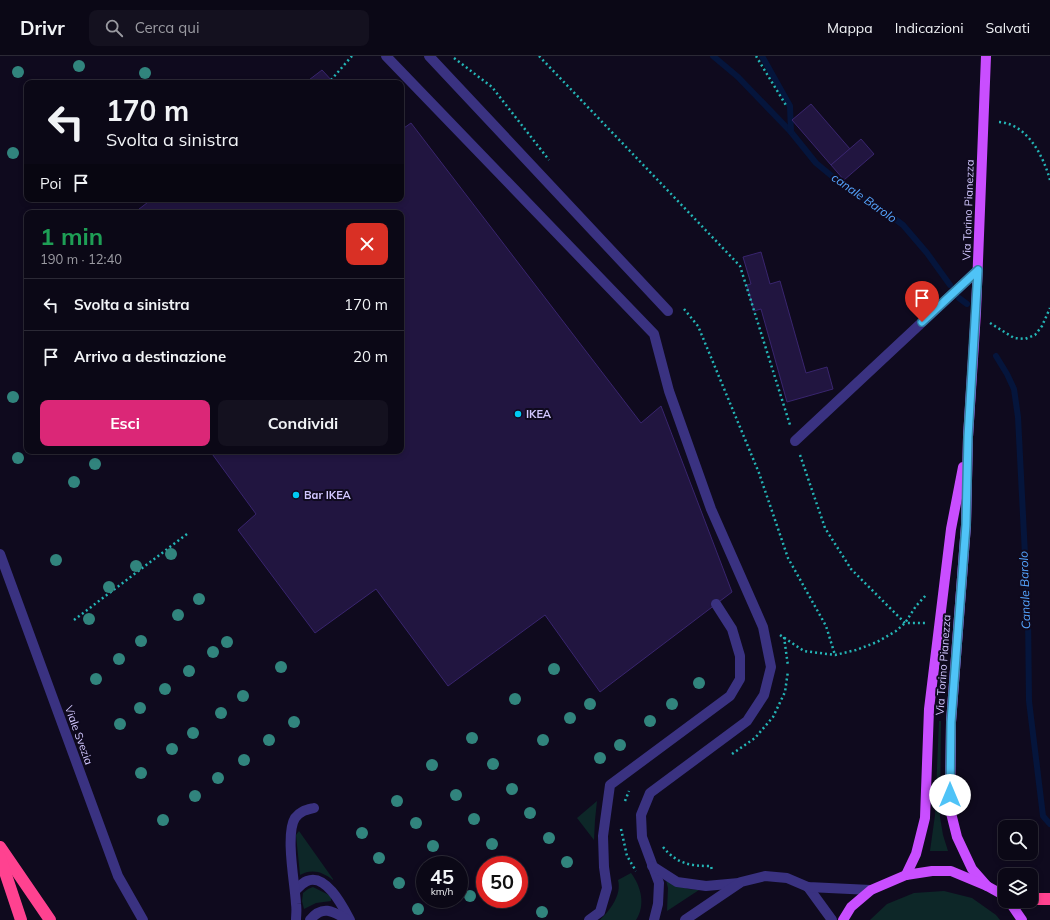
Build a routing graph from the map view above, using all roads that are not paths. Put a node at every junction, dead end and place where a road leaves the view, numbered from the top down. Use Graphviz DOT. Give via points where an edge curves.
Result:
graph roads {
  1 [pos="386,56"];
  2 [pos="429,56"];
  3 [pos="986,56"];
  4 [pos="978,270"];
  5 [pos="668,311"];
  6 [pos="968,437"];
  7 [pos="795,441"];
  8 [pos="0,554"];
  9 [pos="716,604"];
  10 [pos="314,808"];
  11 [pos="0,847"];
  12 [pos="0,857"];
  13 [pos="652,866"];
  14 [pos="906,875"];
  15 [pos="742,882"];
  16 [pos="988,886"];
  17 [pos="808,887"];
  18 [pos="871,890"];
  19 [pos="295,892"];
  20 [pos="998,892"];
  21 [pos="1038,899"];
  22 [pos="1050,899"];
  23 [pos="1014,908"];
  24 [pos="21,920"];
  25 [pos="50,920"];
  26 [pos="143,920"];
  27 [pos="296,920"];
  28 [pos="310,920"];
  29 [pos="349,920"];
  30 [pos="590,920"];
  31 [pos="654,920"];
  32 [pos="685,920"];
  33 [pos="832,920"];
  34 [pos="843,920"];
  35 [pos="1022,920"];
  1 -- 13 [label="street" via="654,334 669,391 711,509 763,626 771,667 764,694 747,722 650,793 641,815 642,837"];
  2 -- 5 [label="street"];
  3 -- 4 [label="main road, Via Torino Pianezza"];
  4 -- 6 [label="main road, Via Torino Pianezza"];
  4 -- 7 [label="street"];
  6 -- 14 [label="main road, Via Torino Pianezza" via="951,529 929,709 925,818 916,854"];
  6 -- 16 [label="main road, Via Torino Pianezza" via="966,525 951,722 950,809 957,837 969,863"];
  8 -- 26 [label="street, Viale Svezia" via="118,876"];
  9 -- 30 [label="street" via="732,629 740,656 740,679 730,696 610,785 603,836 607,888 600,912"];
  10 -- 19 [label="street" via="298,814 291,828"];
  11 -- 25 [label="highway"];
  12 -- 24 [label="highway"];
  13 -- 15 [label="street" via="677,882 706,886"];
  13 -- 31 [label="street" via="659,883"];
  14 -- 16 [label="main road" via="951,871"];
  14 -- 18 [label="main road"];
  15 -- 17 [label="street" via="765,876 787,878"];
  15 -- 32 [label="street"];
  16 -- 20 [label="main road"];
  17 -- 18 [label="street"];
  17 -- 33 [label="street"];
  18 -- 34 [label="main road" via="851,907"];
  19 -- 27 [label="street"];
  19 -- 29 [label="street" via="307,881 315,880 328,886"];
  21 -- 22 [label="highway"];
  23 -- 35 [label="main road"];
  28 -- 29 [label="street" via="316,913 325,910"];
}
